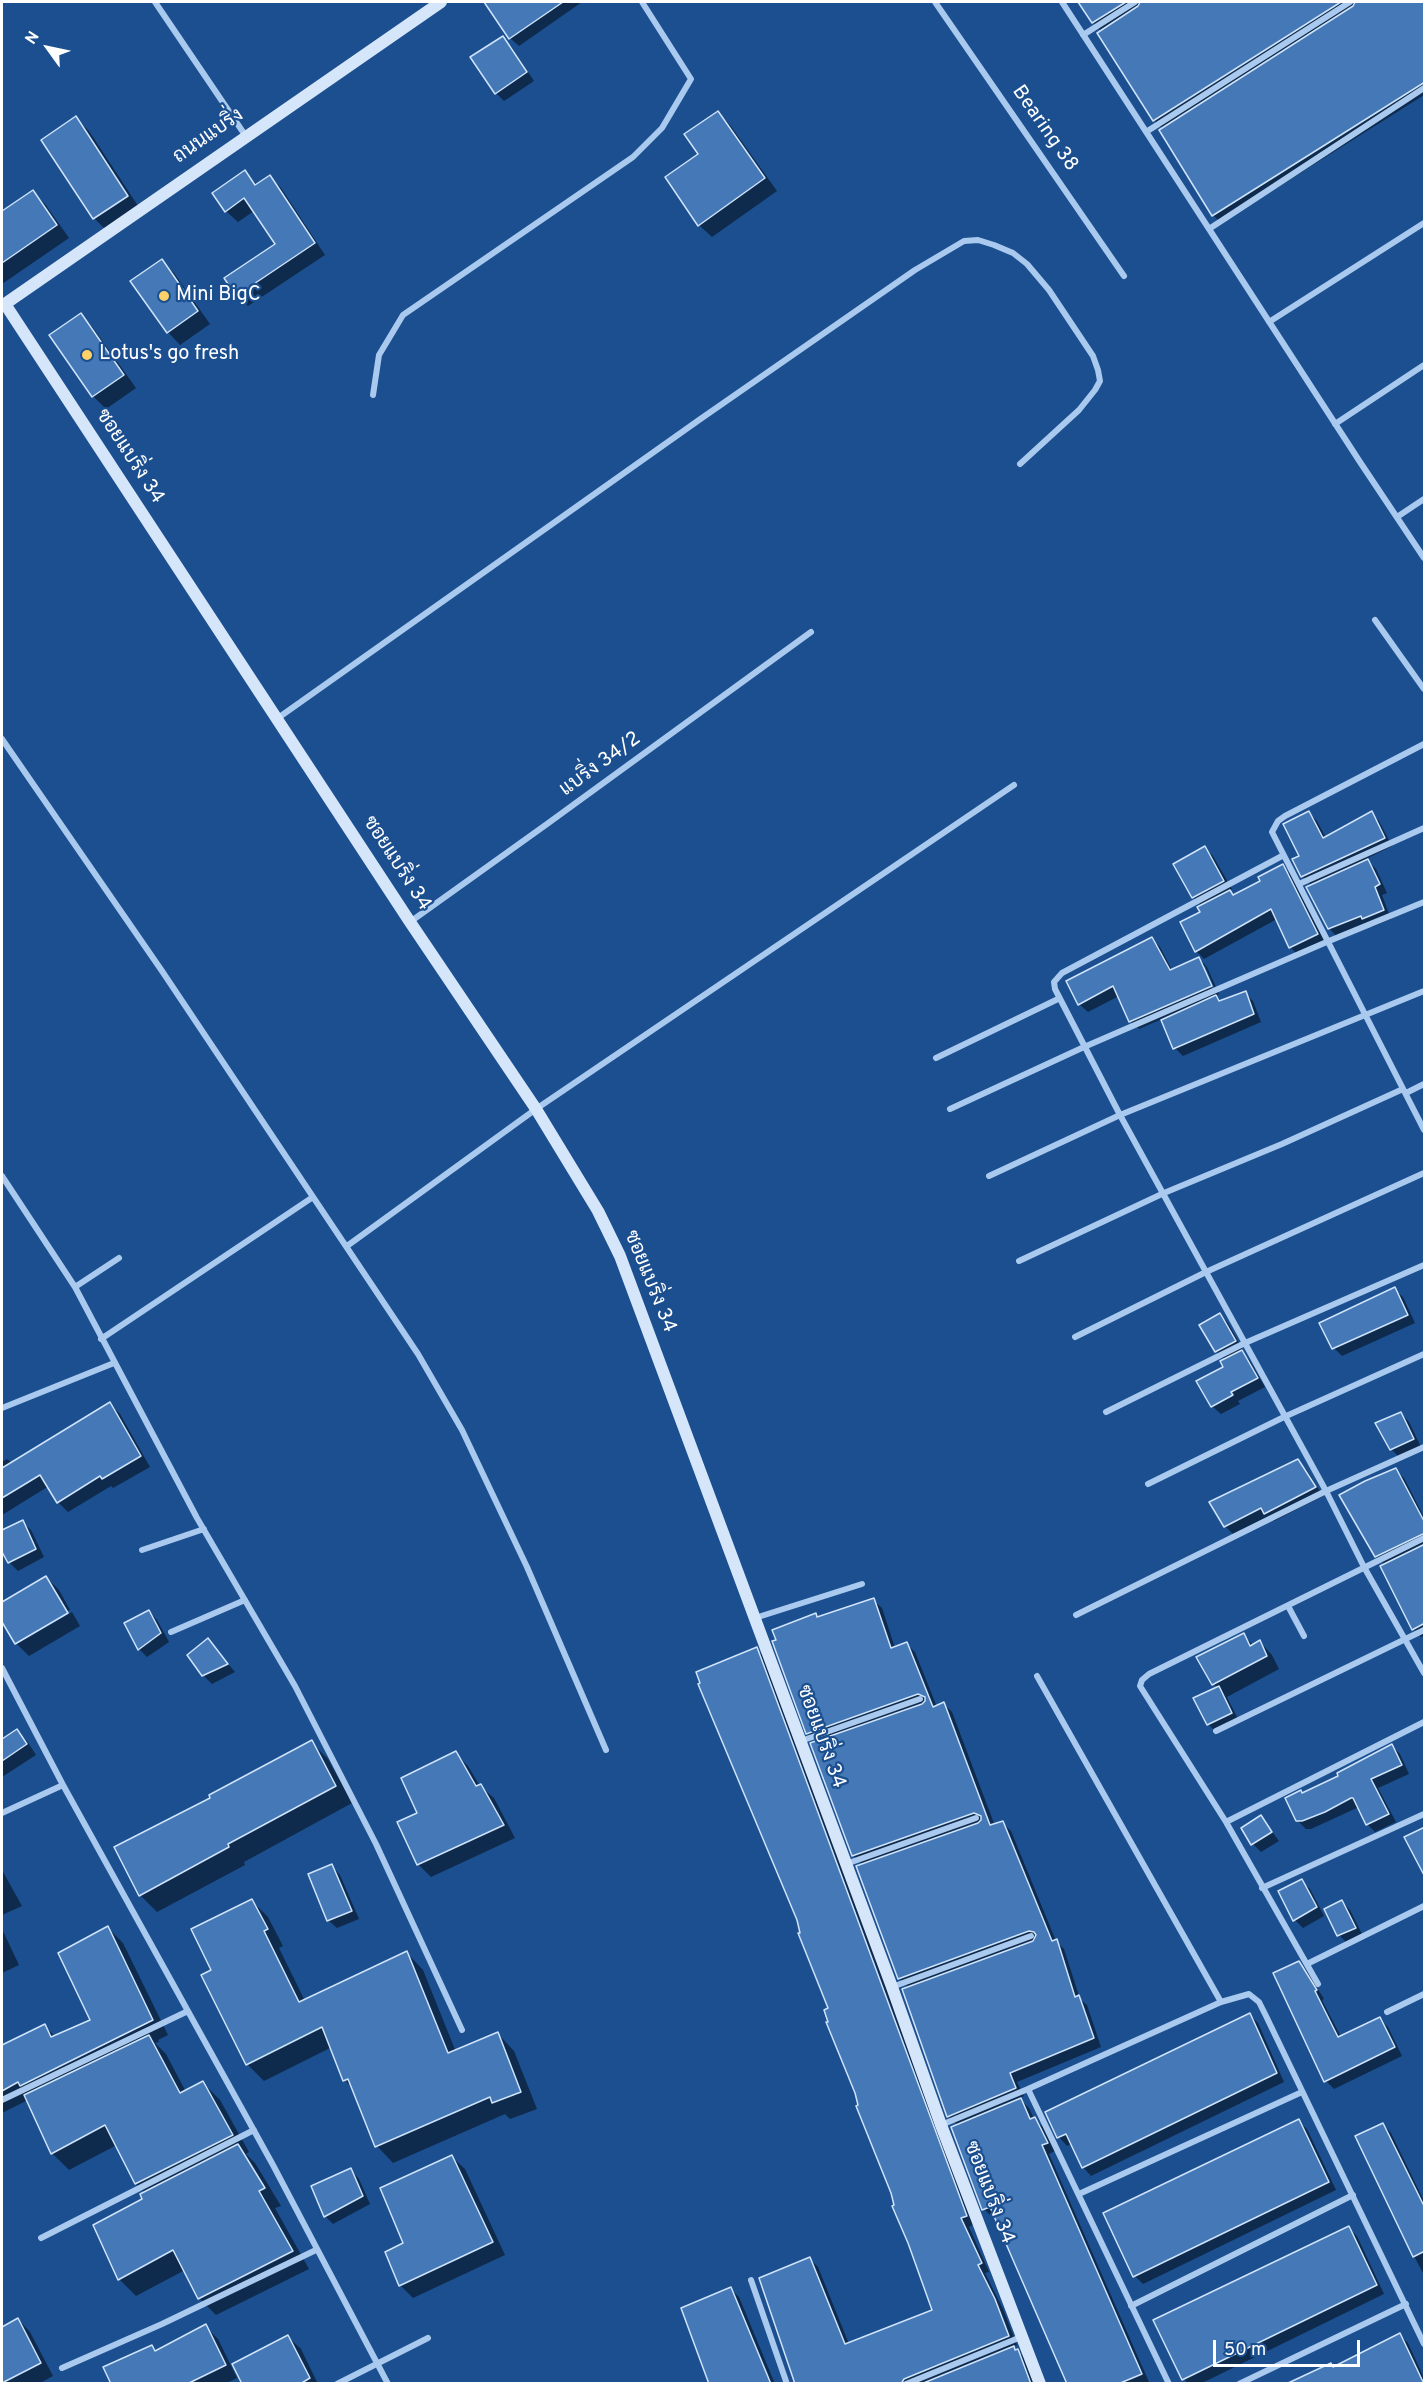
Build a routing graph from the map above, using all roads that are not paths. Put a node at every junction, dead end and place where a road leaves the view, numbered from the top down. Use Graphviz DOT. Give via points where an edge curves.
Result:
graph roads {
  1 [pos="155,2"];
  2 [pos="441,2"];
  3 [pos="642,2"];
  4 [pos="935,2"];
  5 [pos="1062,2"];
  6 [pos="1135,2"];
  7 [pos="1350,2"];
  8 [pos="1083,35"];
  9 [pos="1425,88"];
  10 [pos="1146,132"];
  11 [pos="245,135"];
  12 [pos="1425,223"];
  13 [pos="1209,229"];
  14 [pos="1124,276"];
  15 [pos="3,305"];
  16 [pos="1269,322"];
  17 [pos="1425,365"];
  18 [pos="373,396"];
  19 [pos="1335,423"];
  20 [pos="1020,464"];
  21 [pos="1425,499"];
  22 [pos="1397,517"];
  23 [pos="1425,558"];
  24 [pos="1375,620"];
  25 [pos="811,632"];
  26 [pos="1425,689"];
  27 [pos="278,718"];
  28 [pos="2,739"];
  29 [pos="1425,744"];
  30 [pos="1014,785"];
  31 [pos="1425,828"];
  32 [pos="1282,856"];
  33 [pos="1299,884"];
  34 [pos="1425,902"];
  35 [pos="410,921"];
  36 [pos="1329,941"];
  37 [pos="1425,991"];
  38 [pos="1058,999"];
  39 [pos="1365,1015"];
  40 [pos="1084,1047"];
  41 [pos="936,1059"];
  42 [pos="1425,1084"];
  43 [pos="1404,1091"];
  44 [pos="536,1109"];
  45 [pos="950,1109"];
  46 [pos="1120,1115"];
  47 [pos="1425,1130"];
  48 [pos="1425,1173"];
  49 [pos="2,1176"];
  50 [pos="989,1176"];
  51 [pos="1164,1193"];
  52 [pos="313,1197"];
  53 [pos="347,1246"];
  54 [pos="119,1258"];
  55 [pos="1019,1261"];
  56 [pos="1425,1265"];
  57 [pos="1206,1272"];
  58 [pos="75,1287"];
  59 [pos="1076,1337"];
  60 [pos="101,1339"];
  61 [pos="1245,1343"];
  62 [pos="1425,1354"];
  63 [pos="114,1363"];
  64 [pos="2,1408"];
  65 [pos="1106,1412"];
  66 [pos="1284,1417"];
  67 [pos="1425,1447"];
  68 [pos="1148,1484"];
  69 [pos="1326,1491"];
  70 [pos="204,1529"];
  71 [pos="1425,1538"];
  72 [pos="142,1550"];
  73 [pos="1364,1567"];
  74 [pos="862,1584"];
  75 [pos="245,1600"];
  76 [pos="1288,1606"];
  77 [pos="1076,1616"];
  78 [pos="755,1618"];
  79 [pos="1425,1630"];
  80 [pos="171,1632"];
  81 [pos="1304,1636"];
  82 [pos="1406,1639"];
  83 [pos="2,1668"];
  84 [pos="1425,1673"];
  85 [pos="1037,1676"];
  86 [pos="920,1699"];
  87 [pos="1425,1722"];
  88 [pos="1216,1731"];
  89 [pos="801,1741"];
  90 [pos="606,1750"];
  91 [pos="63,1785"];
  92 [pos="2,1813"];
  93 [pos="1425,1814"];
  94 [pos="976,1818"];
  95 [pos="1226,1822"];
  96 [pos="846,1864"];
  97 [pos="1262,1888"];
  98 [pos="1425,1906"];
  99 [pos="1031,1936"];
  100 [pos="1307,1964"];
  101 [pos="1318,1984"];
  102 [pos="892,1987"];
  103 [pos="1425,1994"];
  104 [pos="1221,2002"];
  105 [pos="188,2010"];
  106 [pos="1387,2012"];
  107 [pos="462,2030"];
  108 [pos="1028,2089"];
  109 [pos="1302,2092"];
  110 [pos="2,2100"];
  111 [pos="941,2125"];
  112 [pos="254,2130"];
  113 [pos="1079,2194"];
  114 [pos="1353,2195"];
  115 [pos="41,2238"];
  116 [pos="316,2250"];
  117 [pos="751,2280"];
  118 [pos="1406,2304"];
  119 [pos="1131,2306"];
  120 [pos="1021,2337"];
  121 [pos="428,2338"];
  122 [pos="1425,2344"];
  123 [pos="377,2362"];
  124 [pos="62,2368"];
  125 [pos="337,2384"];
  126 [pos="388,2384"];
  127 [pos="787,2384"];
  128 [pos="906,2384"];
  129 [pos="1040,2384"];
  130 [pos="1169,2384"];
  131 [pos="1239,2384"];
  1 -- 11 [label="street"];
  2 -- 11 [label="street, ถนนแบริ่ง"];
  3 -- 18 [label="street" via="691,79 662,128 633,157 403,315 379,356"];
  4 -- 14 [label="street, Bearing 38"];
  5 -- 8 [label="street"];
  6 -- 8 [label="street"];
  7 -- 10 [label="street"];
  8 -- 10 [label="street"];
  9 -- 13 [label="street"];
  10 -- 13 [label="street"];
  11 -- 15 [label="street, ถนนแบริ่ง"];
  12 -- 16 [label="street"];
  13 -- 16 [label="street"];
  15 -- 27 [label="street, ซอยแบริ่ง 34"];
  16 -- 19 [label="street"];
  17 -- 19 [label="street"];
  19 -- 22 [label="street"];
  20 -- 27 [label="street" via="1079,410 1100,381 1098,370 1093,356 1049,290 1027,264 994,245 964,241 915,270 699,420"];
  21 -- 22 [label="street"];
  22 -- 23 [label="street"];
  24 -- 26 [label="street"];
  25 -- 35 [label="street, แบริ่ง 34/2"];
  27 -- 35 [label="street, ซอยแบริ่ง 34"];
  28 -- 52 [label="street"];
  29 -- 32 [label="street" via="1278,821 1272,832"];
  30 -- 44 [label="street"];
  31 -- 33 [label="street"];
  32 -- 33 [label="street"];
  32 -- 38 [label="street" via="1062,973 1054,982"];
  33 -- 36 [label="street"];
  34 -- 36 [label="street"];
  35 -- 44 [label="street, ซอยแบริ่ง 34"];
  36 -- 39 [label="street"];
  36 -- 40 [label="street"];
  37 -- 39 [label="street"];
  38 -- 40 [label="street"];
  38 -- 41 [label="street"];
  39 -- 43 [label="street"];
  39 -- 46 [label="street"];
  40 -- 45 [label="street"];
  40 -- 46 [label="street"];
  42 -- 43 [label="street"];
  43 -- 47 [label="street"];
  43 -- 51 [label="street"];
  44 -- 53 [label="street"];
  44 -- 78 [label="street, ซอยแบริ่ง 34" via="598,1211 620,1256"];
  46 -- 50 [label="street"];
  46 -- 51 [label="street"];
  48 -- 57 [label="street"];
  49 -- 58 [label="street"];
  51 -- 55 [label="street"];
  51 -- 57 [label="street"];
  52 -- 53 [label="street"];
  52 -- 60 [label="street"];
  53 -- 90 [label="street" via="462,1430 527,1567"];
  54 -- 58 [label="street"];
  56 -- 61 [label="street"];
  57 -- 59 [label="street"];
  57 -- 61 [label="street"];
  58 -- 60 [label="street"];
  60 -- 63 [label="street"];
  61 -- 65 [label="street"];
  61 -- 66 [label="street"];
  62 -- 66 [label="street"];
  63 -- 64 [label="street"];
  63 -- 70 [label="street"];
  66 -- 68 [label="street"];
  66 -- 69 [label="street"];
  67 -- 69 [label="street"];
  69 -- 73 [label="street"];
  69 -- 77 [label="street"];
  70 -- 72 [label="street"];
  70 -- 75 [label="street"];
  71 -- 73 [label="street"];
  73 -- 76 [label="street"];
  73 -- 82 [label="street"];
  74 -- 78 [label="street"];
  75 -- 80 [label="street"];
  75 -- 107 [label="street" via="295,1686 376,1844"];
  76 -- 81 [label="street"];
  76 -- 95 [label="street" via="1142,1680 1142,1691"];
  78 -- 89 [label="street, ซอยแบริ่ง 34"];
  79 -- 82 [label="street"];
  82 -- 84 [label="street"];
  82 -- 88 [label="street"];
  83 -- 91 [label="street"];
  85 -- 104 [label="street"];
  86 -- 89 [label="street"];
  87 -- 95 [label="street"];
  89 -- 96 [label="street, ซอยแบริ่ง 34"];
  91 -- 92 [label="street"];
  91 -- 105 [label="street"];
  93 -- 97 [label="street"];
  94 -- 96 [label="street"];
  95 -- 97 [label="street"];
  96 -- 102 [label="street, ซอยแบริ่ง 34"];
  97 -- 100 [label="street"];
  98 -- 100 [label="street"];
  99 -- 102 [label="street"];
  100 -- 101 [label="street"];
  102 -- 111 [label="street, ซอยแบริ่ง 34"];
  103 -- 106 [label="street"];
  104 -- 108 [label="street"];
  104 -- 109 [label="street" via="1241,1995 1254,1997"];
  105 -- 110 [label="street"];
  105 -- 112 [label="street"];
  108 -- 111 [label="street"];
  108 -- 113 [label="street"];
  109 -- 113 [label="street"];
  109 -- 114 [label="street"];
  111 -- 120 [label="street, ซอยแบริ่ง 34"];
  112 -- 115 [label="street"];
  112 -- 116 [label="street"];
  113 -- 119 [label="street"];
  114 -- 118 [label="street"];
  114 -- 119 [label="street"];
  116 -- 123 [label="street"];
  116 -- 124 [label="street"];
  117 -- 127 [label="street"];
  118 -- 122 [label="street"];
  118 -- 131 [label="street"];
  119 -- 130 [label="street"];
  120 -- 128 [label="street"];
  120 -- 129 [label="street, ซอยแบริ่ง 34"];
  121 -- 123 [label="street"];
  123 -- 125 [label="street"];
  123 -- 126 [label="street"];
}
